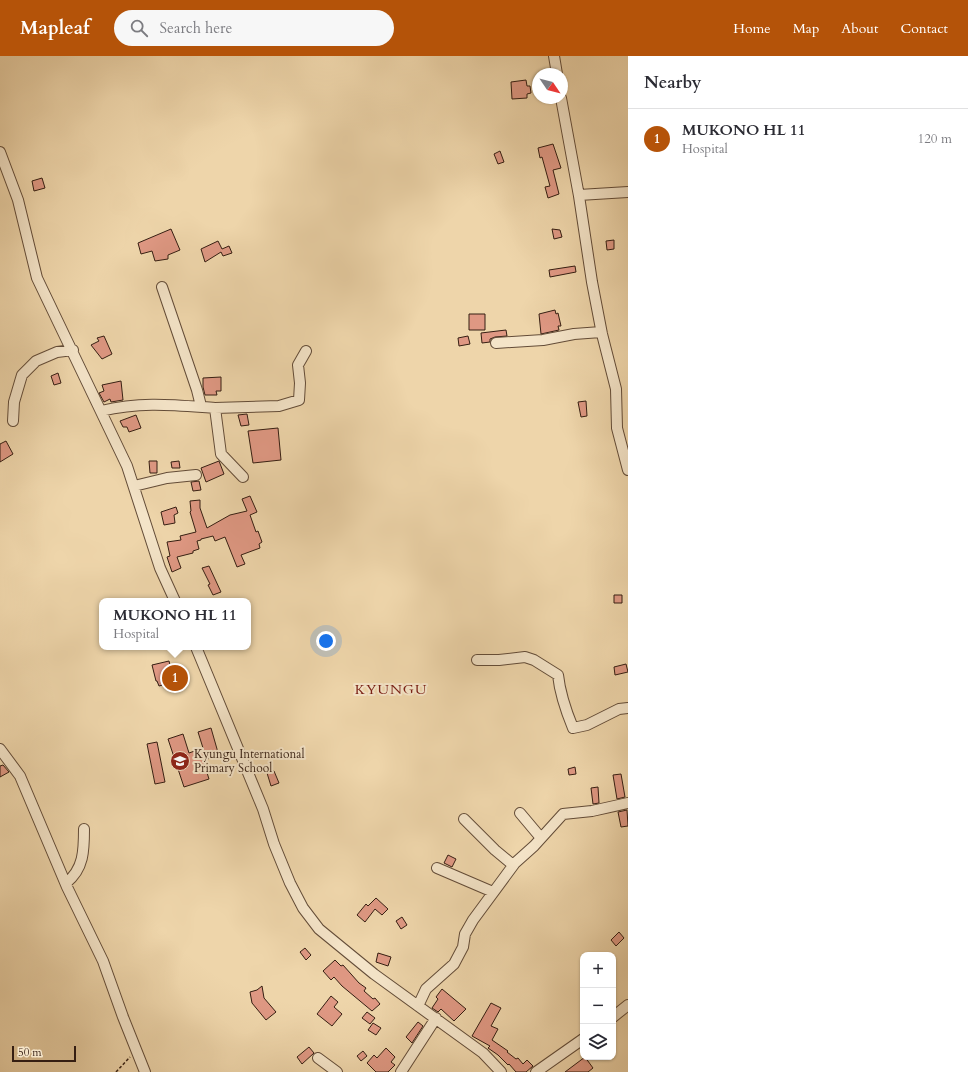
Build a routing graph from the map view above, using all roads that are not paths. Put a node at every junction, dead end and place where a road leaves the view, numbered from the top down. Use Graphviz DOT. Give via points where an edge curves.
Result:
graph roads {
  1 [pos="554,56"];
  2 [pos="556,68"];
  3 [pos="562,104"];
  4 [pos="0,152"];
  5 [pos="628,192"];
  6 [pos="579,195"];
  7 [pos="162,287"];
  8 [pos="601,332"];
  9 [pos="496,343"];
  10 [pos="73,350"];
  11 [pos="306,351"];
  12 [pos="201,406"];
  13 [pos="215,408"];
  14 [pos="101,411"];
  15 [pos="13,421"];
  16 [pos="628,470"];
  17 [pos="196,474"];
  18 [pos="243,477"];
  19 [pos="134,486"];
  20 [pos="174,598"];
  21 [pos="197,650"];
  22 [pos="477,660"];
  23 [pos="628,708"];
  24 [pos="0,749"];
  25 [pos="628,803"];
  26 [pos="520,813"];
  27 [pos="464,820"];
  28 [pos="84,829"];
  29 [pos="541,838"];
  30 [pos="513,865"];
  31 [pos="437,868"];
  32 [pos="66,883"];
  33 [pos="493,892"];
  34 [pos="628,1005"];
  35 [pos="418,1006"];
  36 [pos="616,1015"];
  37 [pos="436,1018"];
  38 [pos="580,1041"];
  39 [pos="318,1058"];
  40 [pos="145,1072"];
  41 [pos="337,1072"];
  42 [pos="401,1072"];
  43 [pos="501,1072"];
  44 [pos="536,1072"];
  1 -- 2 [label="street"];
  3 -- 6 [label="street"];
  4 -- 10 [label="street" via="18,200 37,278"];
  5 -- 6 [label="street"];
  6 -- 8 [label="street"];
  7 -- 12 [label="street"];
  8 -- 9 [label="street"];
  8 -- 16 [label="street" via="616,389 617,428"];
  10 -- 14 [label="street"];
  10 -- 15 [label="street" via="57,352 36,360 22,375 14,402"];
  11 -- 13 [label="street" via="298,365 299,400 279,406"];
  12 -- 13 [label="street"];
  12 -- 14 [label="street" via="133,404"];
  13 -- 18 [label="street" via="221,454"];
  14 -- 19 [label="street"];
  17 -- 19 [label="street"];
  19 -- 20 [label="street" via="160,568"];
  21 -- 35 [label="street" via="263,809 274,844 303,908 319,930"];
  22 -- 23 [label="street" via="525,657 558,675 564,707 573,728"];
  24 -- 32 [label="street" via="20,776"];
  25 -- 29 [label="street" via="563,814"];
  26 -- 29 [label="street"];
  27 -- 30 [label="street"];
  28 -- 32 [label="street" via="84,854 74,876"];
  29 -- 30 [label="street"];
  30 -- 33 [label="street"];
  31 -- 33 [label="street"];
  32 -- 40 [label="street" via="103,961"];
  33 -- 35 [label="street" via="465,934 463,947 454,964 426,990"];
  34 -- 36 [label="street"];
  35 -- 37 [label="street"];
  37 -- 42 [label="street"];
  37 -- 43 [label="street" via="483,1053"];
  38 -- 44 [label="street"];
  39 -- 41 [label="street"];
}
